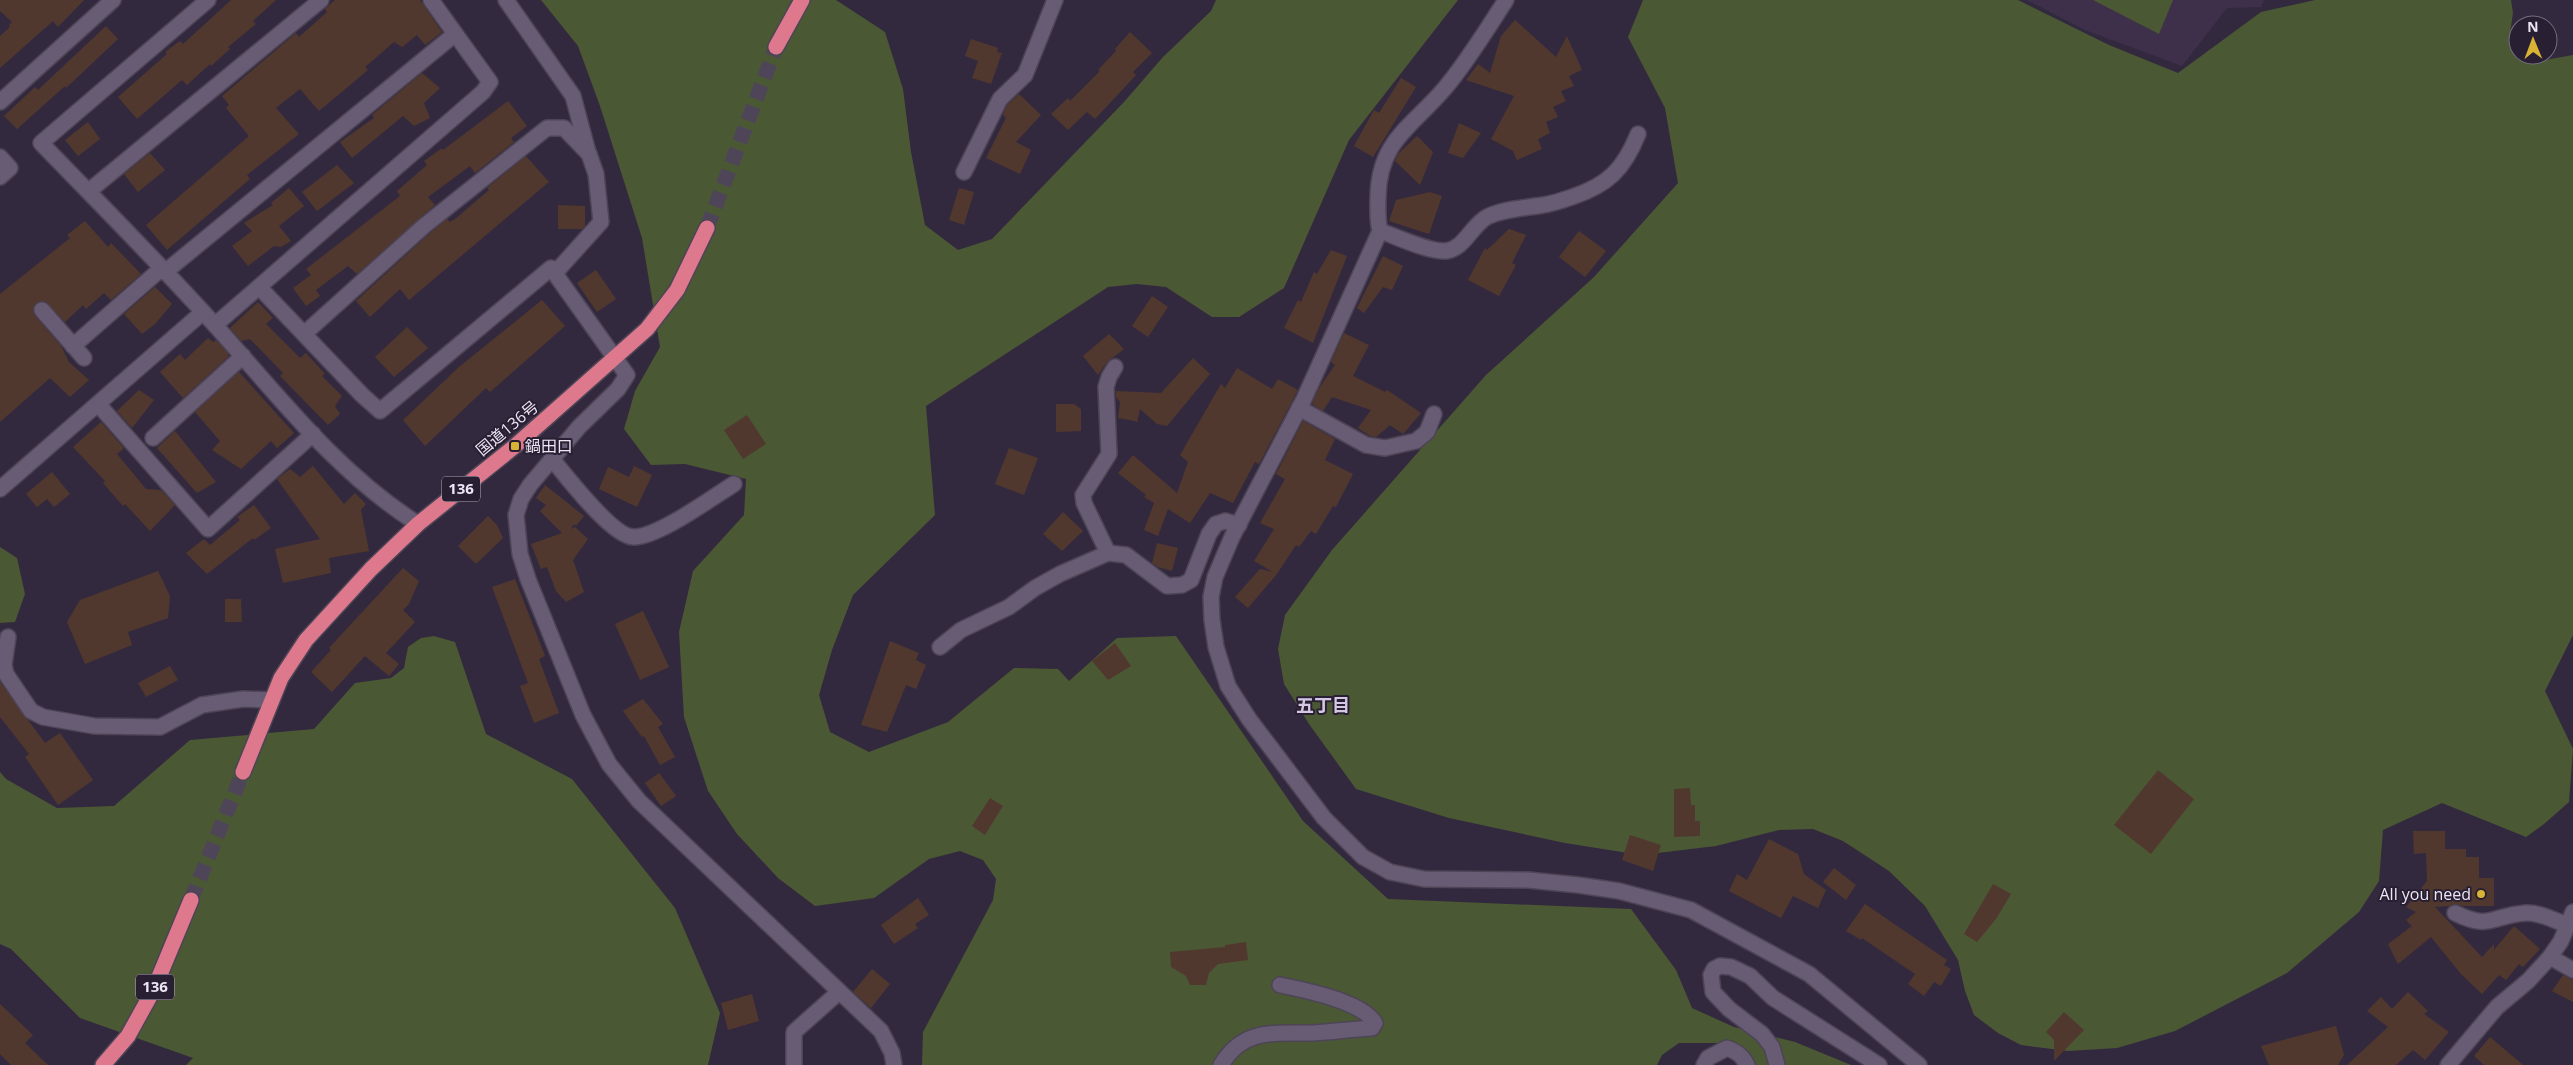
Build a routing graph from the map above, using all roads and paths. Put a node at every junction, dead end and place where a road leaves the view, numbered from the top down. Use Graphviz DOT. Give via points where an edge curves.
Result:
graph roads {
  1 [pos="113,0"];
  2 [pos="208,0"];
  3 [pos="321,0"];
  4 [pos="431,0"];
  5 [pos="506,0"];
  6 [pos="802,0"];
  7 [pos="1055,0"];
  8 [pos="1506,0"];
  9 [pos="455,34"];
  10 [pos="776,47"];
  11 [pos="0,102"];
  12 [pos="1638,134"];
  13 [pos="588,154"];
  14 [pos="0,157"];
  15 [pos="964,172"];
  16 [pos="0,177"];
  17 [pos="89,191"];
  18 [pos="706,228"];
  19 [pos="1380,231"];
  20 [pos="163,270"];
  21 [pos="554,273"];
  22 [pos="259,287"];
  23 [pos="42,310"];
  24 [pos="203,312"];
  25 [pos="215,325"];
  26 [pos="304,334"];
  27 [pos="243,356"];
  28 [pos="614,358"];
  29 [pos="1115,367"];
  30 [pos="98,404"];
  31 [pos="1299,408"];
  32 [pos="1434,414"];
  33 [pos="313,434"];
  34 [pos="153,438"];
  35 [pos="552,459"];
  36 [pos="734,484"];
  37 [pos="0,489"];
  38 [pos="418,524"];
  39 [pos="1239,525"];
  40 [pos="1108,552"];
  41 [pos="8,637"];
  42 [pos="940,647"];
  43 [pos="272,700"];
  44 [pos="243,772"];
  45 [pos="191,900"];
  46 [pos="2455,913"];
  47 [pos="2570,918"];
  48 [pos="2550,957"];
  49 [pos="2573,970"];
  50 [pos="1280,985"];
  51 [pos="839,992"];
  52 [pos="103,1065"];
  53 [pos="794,1065"];
  54 [pos="894,1065"];
  55 [pos="1221,1065"];
  56 [pos="1704,1065"];
  57 [pos="1747,1065"];
  58 [pos="1777,1065"];
  59 [pos="1879,1065"];
  60 [pos="1919,1065"];
  61 [pos="2448,1065"];
  1 -- 11 [label="street"];
  2 -- 17 [label="street" via="41,143"];
  3 -- 17 [label="street"];
  4 -- 9 [label="street"];
  5 -- 13 [label="street" via="573,96"];
  6 -- 10 [label="highway"];
  7 -- 15 [label="street" via="1025,75 1000,100"];
  8 -- 19 [label="street" via="1446,88 1390,147 1382,163 1378,183 1377,222"];
  9 -- 20 [label="street"];
  9 -- 22 [label="street" via="490,82 484,92"];
  12 -- 19 [label="street" via="1630,155 1594,190 1550,205 1488,216 1459,246 1447,251 1434,250"];
  13 -- 21 [label="street" via="596,174 601,222"];
  13 -- 26 [label="street" via="564,128 547,128 424,226"];
  14 -- 16 [label="street" via="10,168"];
  17 -- 20 [label="street"];
  18 -- 28 [label="highway, 国道136号 / 136" via="677,290 647,329"];
  19 -- 31 [label="street"];
  20 -- 23 [label="street" via="78,352"];
  20 -- 24 [label="street"];
  21 -- 26 [label="street" via="551,268 380,411"];
  21 -- 28 [label="street"];
  22 -- 25 [label="street"];
  22 -- 26 [label="street"];
  24 -- 25 [label="street"];
  24 -- 30 [label="street"];
  25 -- 27 [label="street"];
  27 -- 33 [label="street"];
  27 -- 34 [label="street"];
  28 -- 35 [label="street" via="627,375 618,389 579,426"];
  28 -- 38 [label="highway, 国道136号 / 136" via="515,446"];
  29 -- 40 [label="street" via="1106,387 1109,454 1084,495 1084,503"];
  30 -- 33 [label="street" via="208,529"];
  30 -- 37 [label="street"];
  31 -- 32 [label="street" via="1366,445 1384,448 1416,442 1427,432"];
  31 -- 39 [label="street"];
  33 -- 38 [label="street" via="358,480"];
  35 -- 36 [label="street" via="590,504 617,529 631,537 641,536 677,520"];
  35 -- 51 [label="street" via="521,499 516,515 520,554 583,715 609,764 640,801"];
  38 -- 43 [label="highway, 国道136号 / 136" via="306,640 288,665"];
  39 -- 40 [label="street" via="1225,521 1216,524 1191,580 1182,586 1167,586 1126,555"];
  39 -- 60 [label="street" via="1215,576 1211,597 1216,647 1228,686 1324,818 1363,857 1390,872 1424,879 1528,880 1578,885 1619,891 1691,910 1809,974"];
  40 -- 42 [label="street" via="1035,588 1009,607 961,630"];
  41 -- 43 [label="street" via="6,674 31,711 42,717 94,726 160,727 202,705 243,699"];
  43 -- 44 [label="highway, 国道136号 / 136"];
  45 -- 52 [label="highway, 136" via="154,989 128,1036"];
  46 -- 47 [label="street" via="2482,924 2528,913"];
  47 -- 48 [label="street"];
  48 -- 49 [label="street"];
  48 -- 61 [label="street" via="2497,1008"];
  50 -- 55 [label="street" via="1310,991 1358,1008 1371,1016 1375,1023 1372,1028 1262,1033 1230,1050"];
  51 -- 53 [label="street" via="794,1032"];
  51 -- 54 [label="street" via="881,1031"];
  56 -- 57 [label="street" via="1708,1058 1727,1048 1743,1058"];
  58 -- 59 [label="street" via="1772,1047 1762,1034 1713,992 1711,975 1714,969 1720,966 1731,968 1750,976 1773,998"];
}
